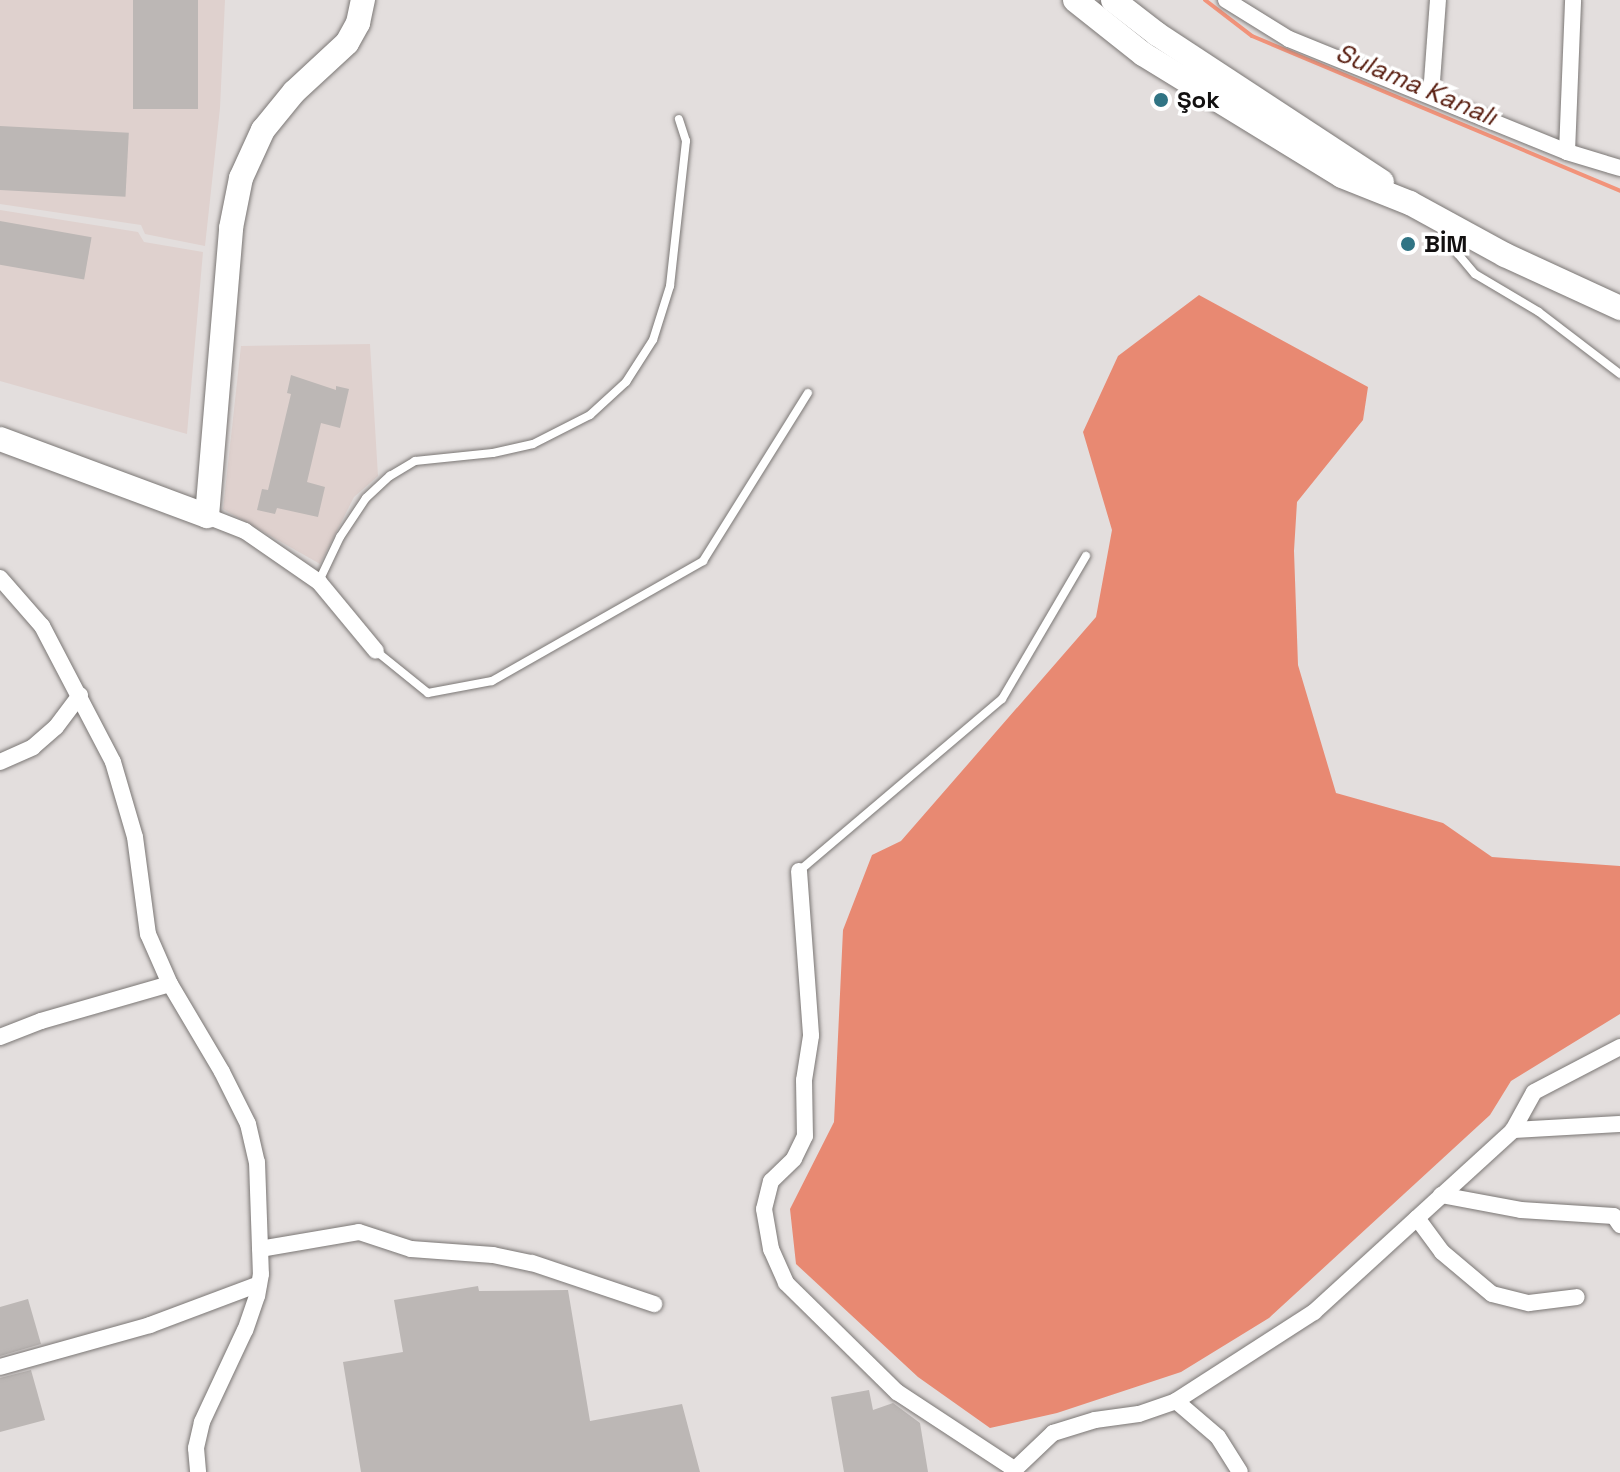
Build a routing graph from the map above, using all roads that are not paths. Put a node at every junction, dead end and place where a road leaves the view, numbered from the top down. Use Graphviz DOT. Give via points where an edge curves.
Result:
graph roads {
  1 [pos="363,0"];
  2 [pos="1075,0"];
  3 [pos="1226,0"];
  4 [pos="1438,0"];
  5 [pos="1573,0"];
  6 [pos="1111,5"];
  7 [pos="1431,95"];
  8 [pos="679,119"];
  9 [pos="1567,152"];
  10 [pos="1620,168"];
  11 [pos="1459,230"];
  12 [pos="1620,308"];
  13 [pos="1620,374"];
  14 [pos="808,393"];
  15 [pos="0,439"];
  16 [pos="207,516"];
  17 [pos="1086,556"];
  18 [pos="0,578"];
  19 [pos="319,582"];
  20 [pos="376,651"];
  21 [pos="80,695"];
  22 [pos="0,762"];
  23 [pos="799,871"];
  24 [pos="170,984"];
  25 [pos="0,1037"];
  26 [pos="1620,1047"];
  27 [pos="1620,1124"];
  28 [pos="1513,1130"];
  29 [pos="1441,1195"];
  30 [pos="1417,1218"];
  31 [pos="1620,1225"];
  32 [pos="260,1249"];
  33 [pos="259,1284"];
  34 [pos="1577,1297"];
  35 [pos="654,1304"];
  36 [pos="0,1367"];
  37 [pos="1176,1401"];
  38 [pos="1013,1471"];
  39 [pos="198,1472"];
  40 [pos="1240,1472"];
  1 -- 16 [label="street" via="347,43 294,92 263,130 241,178 231,228"];
  2 -- 6 [label="street"];
  3 -- 7 [label="street" via="1289,39"];
  4 -- 7 [label="street"];
  5 -- 9 [label="street"];
  6 -- 11 [label="street" via="1143,54 1342,176"];
  7 -- 9 [label="street"];
  8 -- 19 [label="lane" via="686,141 670,286 653,340 626,382 590,415 533,444 415,461 390,476 348,524"];
  9 -- 10 [label="street"];
  11 -- 12 [label="street"];
  11 -- 13 [label="lane" via="1458,254 1475,274 1539,312"];
  14 -- 20 [label="lane" via="703,561 492,681 428,693"];
  15 -- 16 [label="street"];
  16 -- 19 [label="street" via="245,531"];
  17 -- 23 [label="lane" via="1002,699"];
  18 -- 21 [label="street" via="42,626"];
  19 -- 20 [label="street"];
  21 -- 22 [label="street" via="33,747"];
  21 -- 24 [label="street" via="125,795 148,934"];
  23 -- 38 [label="street" via="811,1036 804,1080 805,1136 794,1159 771,1181 764,1209 771,1249 786,1283 897,1392"];
  24 -- 25 [label="street"];
  24 -- 32 [label="street" via="248,1124 257,1162"];
  26 -- 28 [label="street" via="1534,1092"];
  27 -- 28 [label="street"];
  28 -- 29 [label="street"];
  29 -- 30 [label="street"];
  29 -- 31 [label="street" via="1521,1210 1614,1216"];
  30 -- 34 [label="street" via="1442,1252 1492,1294 1529,1303"];
  30 -- 37 [label="street" via="1314,1312"];
  32 -- 33 [label="street"];
  32 -- 35 [label="street" via="359,1232 411,1249 532,1263"];
  33 -- 36 [label="street" via="150,1325"];
  33 -- 39 [label="street" via="245,1330 202,1422"];
  37 -- 38 [label="street" via="1053,1433"];
  37 -- 40 [label="street" via="1218,1437"];
}
